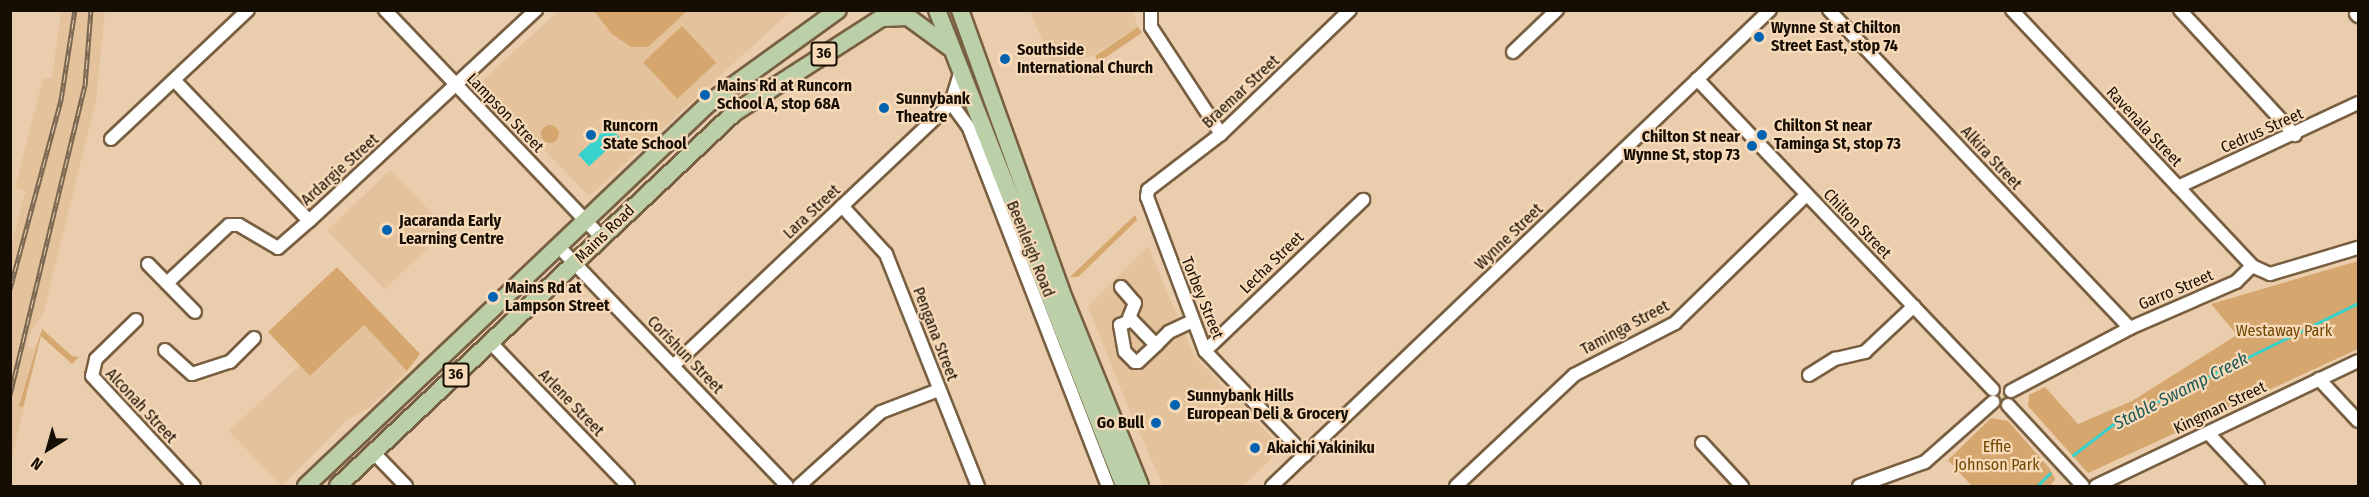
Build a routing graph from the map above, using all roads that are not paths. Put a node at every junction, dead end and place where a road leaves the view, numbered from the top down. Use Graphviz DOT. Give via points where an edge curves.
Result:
graph roads {
  1 [pos="248,10"];
  2 [pos="385,10"];
  3 [pos="536,10"];
  4 [pos="838,10"];
  5 [pos="937,10"];
  6 [pos="960,10"];
  7 [pos="1151,10"];
  8 [pos="1350,10"];
  9 [pos="1557,10"];
  10 [pos="1770,10"];
  11 [pos="1829,10"];
  12 [pos="2012,10"];
  13 [pos="2180,10"];
  14 [pos="887,14"];
  15 [pos="952,50"];
  16 [pos="1513,52"];
  17 [pos="960,73"];
  18 [pos="1698,79"];
  19 [pos="174,80"];
  20 [pos="456,86"];
  21 [pos="951,103"];
  22 [pos="2358,104"];
  23 [pos="1221,134"];
  24 [pos="2295,135"];
  25 [pos="111,140"];
  26 [pos="2178,186"];
  27 [pos="1148,190"];
  28 [pos="1806,195"];
  29 [pos="1363,200"];
  30 [pos="842,206"];
  31 [pos="309,221"];
  32 [pos="586,222"];
  33 [pos="601,237"];
  34 [pos="559,247"];
  35 [pos="2358,248"];
  36 [pos="574,263"];
  37 [pos="148,264"];
  38 [pos="2252,266"];
  39 [pos="167,283"];
  40 [pos="1121,287"];
  41 [pos="1914,306"];
  42 [pos="195,312"];
  43 [pos="1129,318"];
  44 [pos="136,320"];
  45 [pos="1192,321"];
  46 [pos="2130,328"];
  47 [pos="254,338"];
  48 [pos="491,343"];
  49 [pos="1156,345"];
  50 [pos="165,350"];
  51 [pos="1205,351"];
  52 [pos="2358,361"];
  53 [pos="673,366"];
  54 [pos="1809,375"];
  55 [pos="2319,379"];
  56 [pos="939,390"];
  57 [pos="2011,391"];
  58 [pos="1993,396"];
  59 [pos="2008,405"];
  60 [pos="2358,421"];
  61 [pos="2208,433"];
  62 [pos="1702,443"];
  63 [pos="374,453"];
  64 [pos="1305,455"];
  65 [pos="1137,485"];
  66 [pos="194,486"];
  67 [pos="306,486"];
  68 [pos="338,486"];
  69 [pos="406,486"];
  70 [pos="628,486"];
  71 [pos="787,486"];
  72 [pos="800,486"];
  73 [pos="978,486"];
  74 [pos="1108,486"];
  75 [pos="1272,486"];
  76 [pos="1456,486"];
  77 [pos="1742,486"];
  78 [pos="1859,486"];
  79 [pos="2083,486"];
  80 [pos="2096,486"];
  81 [pos="2258,486"];
  1 -- 19 [label="street"];
  2 -- 20 [label="street, Lampson Street"];
  3 -- 20 [label="street, Ardargie Street"];
  4 -- 32 [label="main road, Mains Road / 36" via="725,90"];
  5 -- 15 [label="main road, Beenleigh Road"];
  6 -- 65 [label="main road, Beenleigh Road" via="1061,291"];
  7 -- 23 [label="street" via="1151,27"];
  8 -- 23 [label="street, Braemar Street"];
  9 -- 16 [label="street"];
  10 -- 18 [label="street, Wynne Street"];
  11 -- 46 [label="street, Alkira Street"];
  12 -- 26 [label="street, Ravenala Street"];
  13 -- 24 [label="street"];
  14 -- 15 [label="main road" via="908,17"];
  14 -- 33 [label="main road, Mains Road / 36" via="734,112"];
  15 -- 17 [label="main road, Beenleigh Road"];
  17 -- 21 [label="street, Lara Street"];
  17 -- 65 [label="main road, Beenleigh Road"];
  18 -- 28 [label="street, Chilton Street"];
  18 -- 64 [label="street, Wynne Street"];
  19 -- 25 [label="street"];
  19 -- 31 [label="street, Ardargie Street"];
  20 -- 31 [label="street, Ardargie Street"];
  20 -- 32 [label="street, Lampson Street"];
  21 -- 30 [label="street, Lara Street"];
  21 -- 74 [label="street, Beenleigh Road" via="969,128"];
  22 -- 24 [label="street, Cedrus Street"];
  23 -- 27 [label="street, Braemar Street"];
  24 -- 26 [label="street, Cedrus Street"];
  26 -- 38 [label="street, Ravenala Street"];
  27 -- 45 [label="street, Torbey Street" via="1149,206"];
  28 -- 41 [label="street, Chilton Street"];
  28 -- 76 [label="street, Taminga Street" via="1675,323 1574,375"];
  29 -- 51 [label="street, Lecha Street"];
  30 -- 53 [label="street, Lara Street"];
  30 -- 56 [label="street, Pengana Street" via="886,254"];
  31 -- 39 [label="street" via="278,248 239,225 229,225"];
  32 -- 33 [label="street, Lampson Street"];
  32 -- 34 [label="main road, Mains Road / 36"];
  33 -- 36 [label="main road, Mains Road / 36"];
  34 -- 36 [label="street, Corishun Street"];
  34 -- 67 [label="main road, Mains Road / 36"];
  35 -- 38 [label="street" via="2270,274"];
  36 -- 48 [label="main road, Mains Road / 36"];
  36 -- 53 [label="street, Corishun Street"];
  37 -- 39 [label="street"];
  38 -- 46 [label="street, Garro Street" via="2236,282"];
  39 -- 42 [label="street"];
  40 -- 43 [label="street" via="1135,303"];
  41 -- 54 [label="street" via="1865,352 1835,359"];
  41 -- 58 [label="street, Chilton Street"];
  43 -- 49 [label="street"];
  43 -- 49 [label="street" via="1118,330 1131,361 1138,362"];
  44 -- 66 [label="street, Alconah Street" via="96,359 92,376"];
  45 -- 49 [label="street"];
  45 -- 51 [label="street, Torbey Street"];
  46 -- 57 [label="street, Garro Street"];
  47 -- 50 [label="street" via="230,362 192,374"];
  48 -- 63 [label="main road, Mains Road / 36"];
  48 -- 70 [label="street, Arlene Street"];
  51 -- 64 [label="street, Torbey Street"];
  52 -- 55 [label="street, Kingman Street"];
  53 -- 71 [label="street, Corishun Street"];
  55 -- 60 [label="street"];
  55 -- 61 [label="street, Kingman Street"];
  56 -- 72 [label="street" via="881,412"];
  56 -- 73 [label="street, Pengana Street"];
  57 -- 58 [label="street" via="2001,386"];
  57 -- 59 [label="street"];
  58 -- 59 [label="street"];
  58 -- 78 [label="street" via="1925,462"];
  59 -- 79 [label="street"];
  61 -- 80 [label="street, Kingman Street"];
  61 -- 81 [label="street"];
  62 -- 77 [label="street"];
  63 -- 68 [label="main road, Mains Road / 36"];
  63 -- 69 [label="street"];
  64 -- 75 [label="street, Wynne Street"];
}
